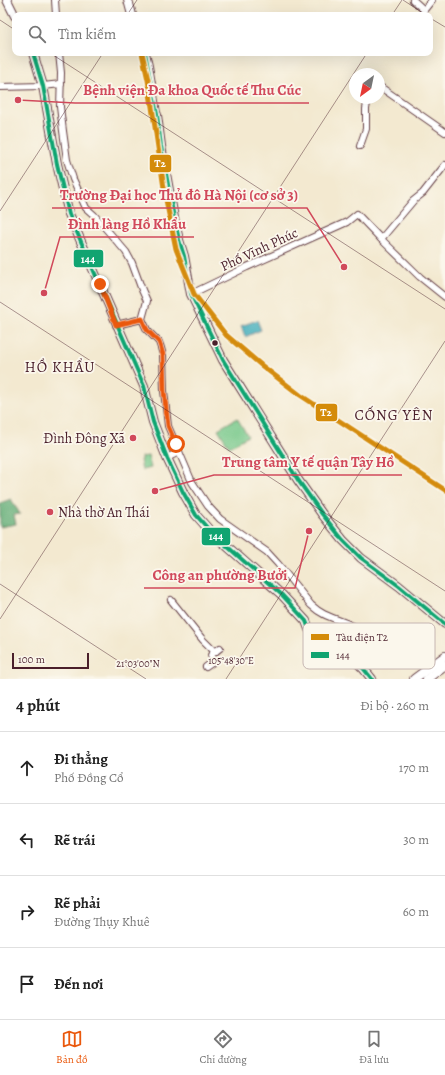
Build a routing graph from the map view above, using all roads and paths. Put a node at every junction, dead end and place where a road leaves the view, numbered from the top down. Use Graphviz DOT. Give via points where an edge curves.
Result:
graph roads {
  1 [pos="7,0"];
  2 [pos="55,0"];
  3 [pos="128,0"];
  4 [pos="413,0"];
  5 [pos="432,0"];
  6 [pos="13,12"];
  7 [pos="56,12"];
  8 [pos="131,12"];
  9 [pos="34,56"];
  10 [pos="59,56"];
  11 [pos="146,56"];
  12 [pos="61,84"];
  13 [pos="43,86"];
  14 [pos="0,88"];
  15 [pos="385,90"];
  16 [pos="367,104"];
  17 [pos="445,132"];
  18 [pos="360,146"];
  19 [pos="445,165"];
  20 [pos="381,239"];
  21 [pos="191,294"];
  22 [pos="445,297"];
  23 [pos="142,319"];
  24 [pos="116,325"];
  25 [pos="179,452"];
  26 [pos="167,458"];
  27 [pos="171,600"];
  28 [pos="307,623"];
  29 [pos="345,623"];
  30 [pos="445,624"];
  31 [pos="445,656"];
  32 [pos="435,663"];
  33 [pos="445,665"];
  34 [pos="206,667"];
  35 [pos="364,669"];
  36 [pos="427,669"];
  37 [pos="372,679"];
  38 [pos="414,679"];
  39 [pos="427,679"];
  1 -- 6 [label="main road"];
  2 -- 7 [label="street"];
  3 -- 8 [label="main road"];
  4 -- 5 [label="street" via="424,10"];
  9 -- 13 [label="main road"];
  10 -- 12 [label="street"];
  11 -- 21 [label="main road" via="174,218"];
  12 -- 13 [label="street"];
  12 -- 23 [label="street" via="62,131 73,179 86,208 117,241 132,263 148,301"];
  13 -- 14 [label="street"];
  13 -- 24 [label="main road" via="69,214"];
  15 -- 17 [label="street"];
  16 -- 18 [label="street" via="366,129"];
  19 -- 20 [label="street"];
  20 -- 21 [label="street, Phố Vĩnh Phúc" via="357,214 347,222"];
  20 -- 22 [label="street"];
  21 -- 30 [label="main road" via="223,360 322,514 361,558"];
  23 -- 24 [label="street"];
  23 -- 25 [label="street" via="147,330 159,342 163,355 168,426"];
  24 -- 26 [label="main road" via="144,386"];
  25 -- 26 [label="street"];
  25 -- 29 [label="street" via="192,482 220,519 267,552 317,610 325,616"];
  26 -- 28 [label="main road" via="189,505 204,525 282,595"];
  27 -- 34 [label="street" via="203,640 218,650 211,655 213,662"];
  31 -- 32 [label="main road"];
  33 -- 39 [label="main road"];
  35 -- 37 [label="main road"];
  36 -- 38 [label="main road"];
}
